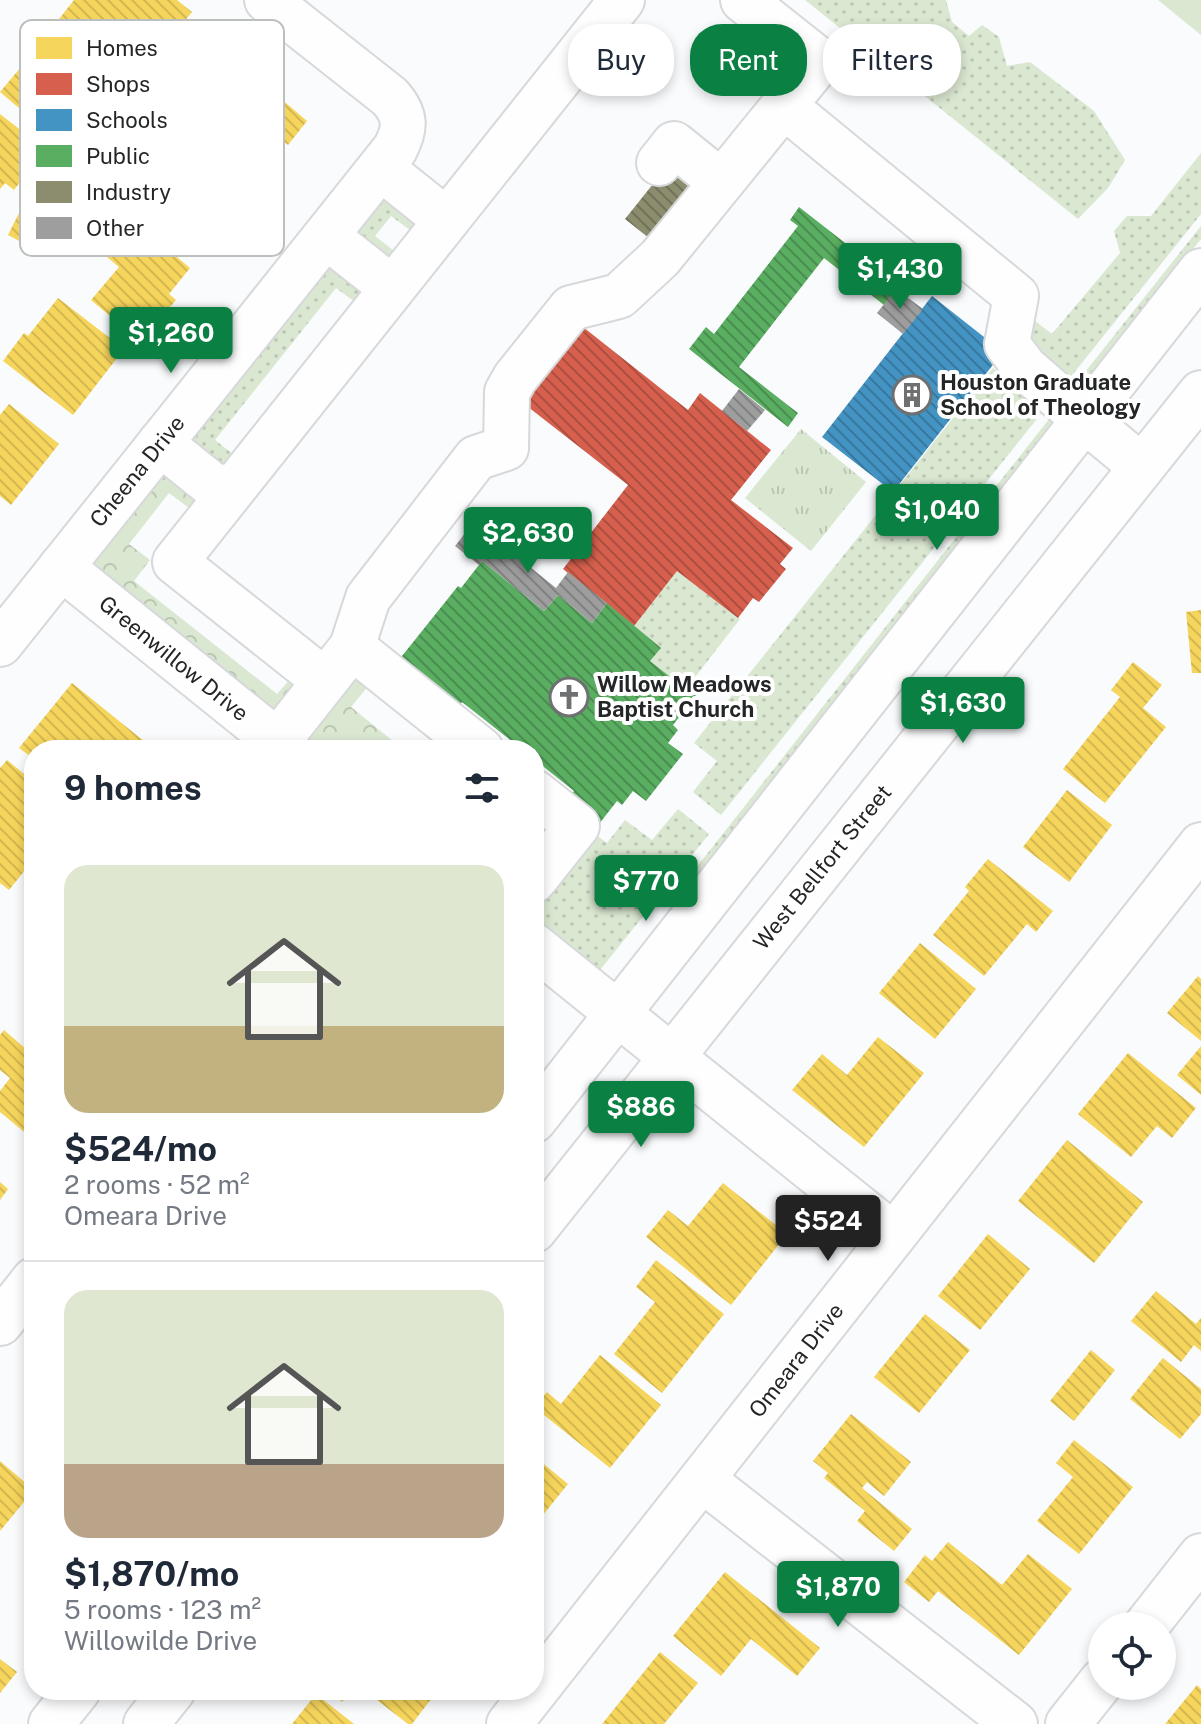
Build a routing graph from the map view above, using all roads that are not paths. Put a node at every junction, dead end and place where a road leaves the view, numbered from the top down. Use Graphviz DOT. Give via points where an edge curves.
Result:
graph roads {
  1 [pos="267,0"];
  2 [pos="622,0"];
  3 [pos="743,0"];
  4 [pos="784,106"];
  5 [pos="388,159"];
  6 [pos="659,163"];
  7 [pos="721,182"];
  8 [pos="446,220"];
  9 [pos="326,236"];
  10 [pos="1201,271"];
  11 [pos="392,288"];
  12 [pos="1201,393"];
  13 [pos="1085,420"];
  14 [pos="160,443"];
  15 [pos="1142,467"];
  16 [pos="231,490"];
  17 [pos="61,567"];
  18 [pos="0,644"];
  19 [pos="352,647"];
  20 [pos="325,681"];
  21 [pos="275,740"];
  22 [pos="286,740"];
  23 [pos="468,740"];
  24 [pos="544,800"];
  25 [pos="1201,845"];
  26 [pos="544,867"];
  27 [pos="544,954"];
  28 [pos="619,1013"];
  29 [pos="671,1056"];
  30 [pos="544,1107"];
  31 [pos="544,1217"];
  32 [pos="893,1235"];
  33 [pos="24,1293"];
  34 [pos="0,1323"];
  35 [pos="703,1480"];
  36 [pos="1201,1556"];
  37 [pos="1157,1612"];
  38 [pos="544,1680"];
  39 [pos="1088,1699"];
  40 [pos="70,1700"];
  41 [pos="165,1700"];
  42 [pos="528,1700"];
  43 [pos="51,1724"];
  44 [pos="146,1724"];
  45 [pos="509,1724"];
  46 [pos="1015,1724"];
  47 [pos="1068,1724"];
  1 -- 5 [label="street" via="400,108 403,134"];
  2 -- 8 [label="street"];
  3 -- 4 [label="street" via="820,61"];
  4 -- 7 [label="street"];
  4 -- 13 [label="street" via="1016,296 1007,344 1025,368"];
  5 -- 8 [label="street"];
  5 -- 9 [label="street, Cheena Drive"];
  6 -- 7 [label="street" via="674,144"];
  7 -- 19 [label="street" via="660,258 619,296 571,308 515,378 507,392 506,448 476,458 368,598"];
  8 -- 11 [label="street"];
  9 -- 11 [label="street"];
  9 -- 14 [label="street, Cheena Drive"];
  10 -- 13 [label="street"];
  11 -- 16 [label="street"];
  12 -- 15 [label="street, West Bellfort Street"];
  13 -- 15 [label="street"];
  13 -- 28 [label="street"];
  14 -- 16 [label="street" via="211,484"];
  14 -- 17 [label="street, Cheena Drive"];
  15 -- 29 [label="street, West Bellfort Street"];
  16 -- 20 [label="street" via="175,562"];
  17 -- 18 [label="street, Cheena Drive"];
  17 -- 21 [label="street, Greenwillow Drive"];
  19 -- 20 [label="street"];
  19 -- 23 [label="street"];
  20 -- 22 [label="street"];
  24 -- 26 [label="street" via="577,826"];
  25 -- 32 [label="street, Omeara Drive"];
  27 -- 28 [label="street"];
  28 -- 29 [label="street"];
  28 -- 30 [label="street"];
  29 -- 31 [label="street, West Bellfort Street"];
  29 -- 32 [label="street"];
  32 -- 35 [label="street, Omeara Drive"];
  33 -- 34 [label="street"];
  35 -- 38 [label="street, Omeara Drive"];
  35 -- 46 [label="street"];
  36 -- 37 [label="street"];
  39 -- 47 [label="street"];
  40 -- 43 [label="street"];
  41 -- 44 [label="street"];
  42 -- 45 [label="street, Omeara Drive"];
}
